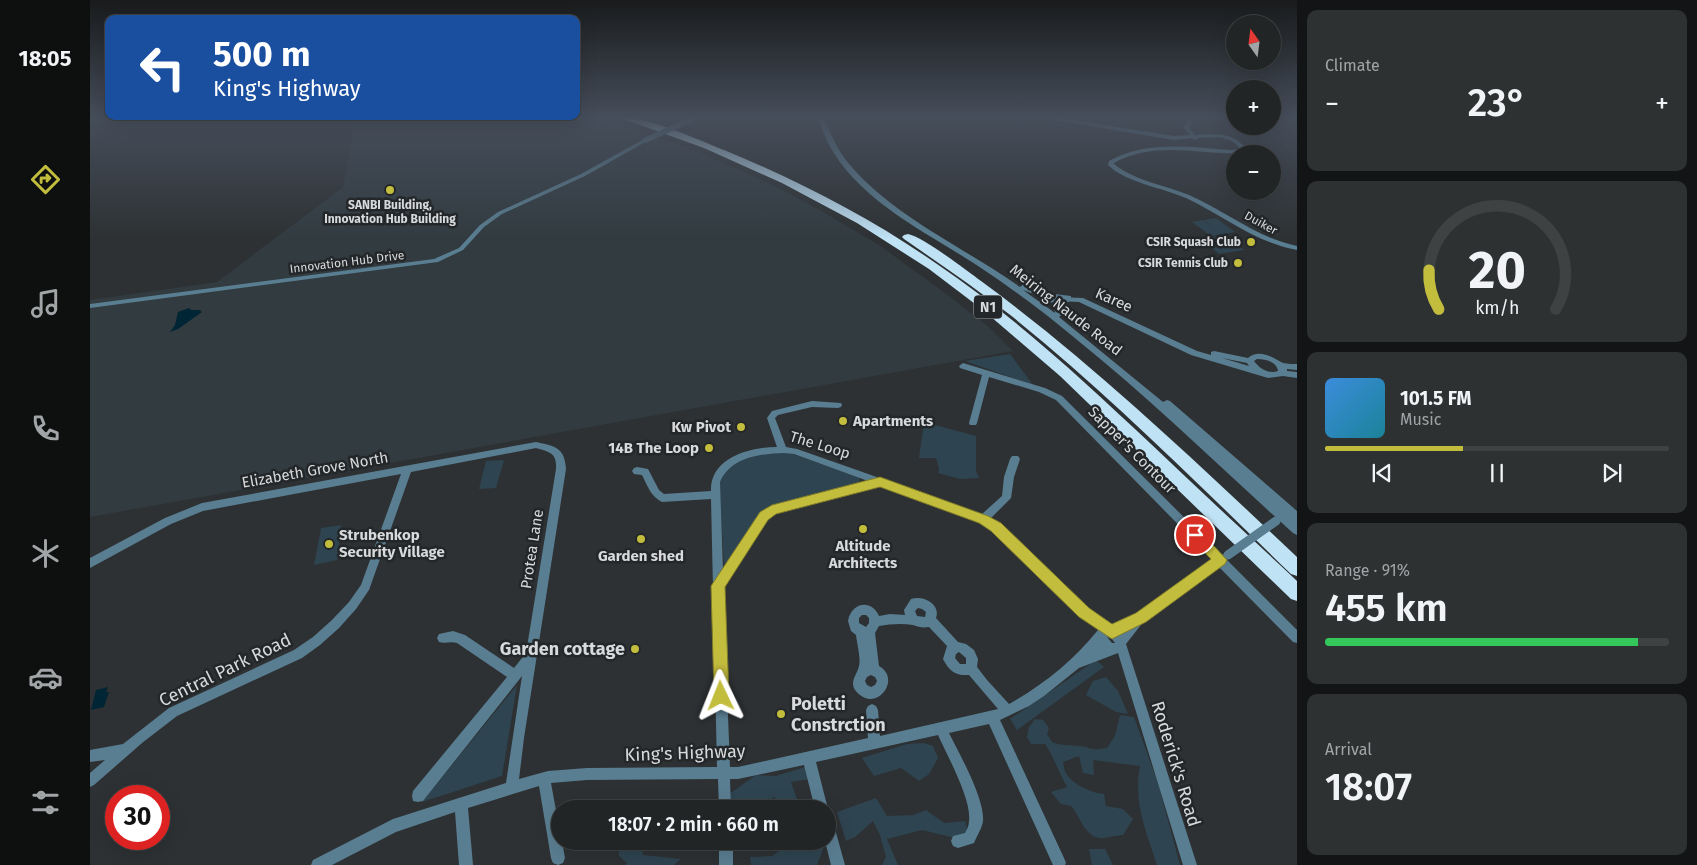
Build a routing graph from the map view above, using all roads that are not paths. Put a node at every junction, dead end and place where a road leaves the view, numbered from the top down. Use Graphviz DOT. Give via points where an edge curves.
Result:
graph roads {
  1 [pos="613,158"];
  2 [pos="736,158"];
  3 [pos="757,158"];
  4 [pos="843,158"];
  5 [pos="847,158"];
  6 [pos="1117,158"];
  7 [pos="1297,248"];
  8 [pos="1024,287"];
  9 [pos="1068,298"];
  10 [pos="1040,303"];
  11 [pos="90,306"];
  12 [pos="1059,314"];
  13 [pos="1170,341"];
  14 [pos="1216,358"];
  15 [pos="1250,361"];
  16 [pos="963,366"];
  17 [pos="1297,367"];
  18 [pos="1281,369"];
  19 [pos="1260,372"];
  20 [pos="986,373"];
  21 [pos="1297,375"];
  22 [pos="838,405"];
  23 [pos="973,423"];
  24 [pos="782,450"];
  25 [pos="556,451"];
  26 [pos="1015,459"];
  27 [pos="406,469"];
  28 [pos="637,471"];
  29 [pos="880,482"];
  30 [pos="716,495"];
  31 [pos="1287,517"];
  32 [pos="984,519"];
  33 [pos="1297,530"];
  34 [pos="1224,557"];
  35 [pos="90,563"];
  36 [pos="1297,568"];
  37 [pos="718,586"];
  38 [pos="1297,593"];
  39 [pos="911,616"];
  40 [pos="1141,617"];
  41 [pos="928,622"];
  42 [pos="1106,634"];
  43 [pos="443,638"];
  44 [pos="1297,638"];
  45 [pos="1117,646"];
  46 [pos="953,649"];
  47 [pos="532,654"];
  48 [pos="1079,662"];
  49 [pos="971,668"];
  50 [pos="870,670"];
  51 [pos="515,676"];
  52 [pos="870,693"];
  53 [pos="1008,711"];
  54 [pos="992,717"];
  55 [pos="941,729"];
  56 [pos="874,744"];
  57 [pos="125,750"];
  58 [pos="90,756"];
  59 [pos="809,758"];
  60 [pos="724,774"];
  61 [pos="544,778"];
  62 [pos="90,781"];
  63 [pos="512,787"];
  64 [pos="418,796"];
  65 [pos="725,800"];
  66 [pos="820,800"];
  67 [pos="461,804"];
  68 [pos="958,841"];
  69 [pos="726,850"];
  70 [pos="834,850"];
  71 [pos="558,858"];
  72 [pos="1059,863"];
  73 [pos="318,865"];
  74 [pos="466,865"];
  75 [pos="726,865"];
  76 [pos="838,865"];
  77 [pos="1190,865"];
  1 -- 11 [label="street, Innovation Hub Drive, bridge" via="500,214 482,226 458,251 436,261"];
  2 -- 38 [label="highway, N1" via="854,216 935,267 981,302 1064,370"];
  3 -- 36 [label="highway, N1" via="794,174 877,219 932,252 1000,301 1139,419"];
  4 -- 10 [label="street, Meiring Naude Road" via="869,187 901,212"];
  5 -- 8 [label="street, Meiring Naude Road" via="875,187 923,223"];
  6 -- 7 [label="street, Duiker" via="1112,165 1124,174 1205,204 1272,242"];
  8 -- 9 [label="street" via="1044,295"];
  8 -- 10 [label="street, Meiring Naude Road"];
  9 -- 10 [label="street, Karee"];
  9 -- 12 [label="street" via="1058,305"];
  9 -- 13 [label="street, Karee" via="1090,303"];
  10 -- 12 [label="street, Meiring Naude Road"];
  10 -- 31 [label="street, Meiring Naude Road"];
  12 -- 31 [label="street, Meiring Naude Road" via="1107,352"];
  13 -- 14 [label="street, Karee"];
  14 -- 15 [label="street, Karee"];
  14 -- 19 [label="street, Karee"];
  15 -- 18 [label="street" via="1262,356 1272,359"];
  15 -- 19 [label="street"];
  16 -- 20 [label="street, Sapper's Contour"];
  17 -- 18 [label="street"];
  18 -- 19 [label="street, Karee" via="1272,375"];
  18 -- 21 [label="street"];
  20 -- 23 [label="street"];
  20 -- 34 [label="street, Sapper's Contour" via="1059,398"];
  22 -- 24 [label="street" via="812,404 775,413 771,418"];
  24 -- 29 [label="street, The Loop" via="794,451"];
  24 -- 30 [label="street, The Loop" via="755,452 736,460 717,476"];
  25 -- 27 [label="street, Elizabeth Grove North" via="549,446 536,445"];
  25 -- 47 [label="street, Protea Lane" via="562,464"];
  26 -- 32 [label="street" via="1006,498"];
  27 -- 35 [label="street, Elizabeth Grove North" via="198,508"];
  27 -- 57 [label="street, Central Park Road" via="365,587 342,616 304,651 189,704"];
  28 -- 30 [label="street" via="645,472 662,498"];
  29 -- 32 [label="street, The Loop"];
  29 -- 37 [label="street" via="768,512"];
  30 -- 37 [label="street, The Loop"];
  31 -- 33 [label="street, Meiring Naude Road"];
  31 -- 34 [label="street, King's Highway, bridge"];
  32 -- 42 [label="street, The Loop" via="1002,532"];
  34 -- 40 [label="street, King's Highway"];
  34 -- 44 [label="street, Sapper's Contour"];
  37 -- 60 [label="street, The Loop"];
  39 -- 41 [label="street" via="920,623"];
  39 -- 41 [label="street" via="912,604 922,603 931,611"];
  39 -- 50 [label="street" via="870,625"];
  40 -- 42 [label="street, King's Highway"];
  40 -- 45 [label="street, King's Highway"];
  41 -- 46 [label="street"];
  42 -- 45 [label="street, The Loop" via="1118,637"];
  42 -- 48 [label="street, King's Highway"];
  43 -- 51 [label="street" via="453,636 461,639"];
  45 -- 48 [label="street, King's Highway"];
  45 -- 77 [label="street, Roderick's Road" via="1130,674"];
  46 -- 49 [label="street" via="966,650 973,662"];
  46 -- 49 [label="street" via="949,660 953,666 960,670"];
  47 -- 51 [label="street, Protea Lane"];
  47 -- 63 [label="street, Protea Lane"];
  48 -- 53 [label="street, King's Highway"];
  49 -- 53 [label="street"];
  50 -- 52 [label="street" via="860,674 859,682"];
  50 -- 52 [label="street" via="881,675 883,683 878,692"];
  51 -- 64 [label="street, Protea Lane"];
  52 -- 56 [label="street"];
  53 -- 54 [label="street, King's Highway"];
  54 -- 55 [label="street, King's Highway"];
  54 -- 72 [label="street"];
  55 -- 56 [label="street, King's Highway"];
  55 -- 68 [label="street" via="976,818 969,838"];
  56 -- 59 [label="street, King's Highway"];
  57 -- 58 [label="street"];
  57 -- 62 [label="street, Central Park Road"];
  59 -- 60 [label="street, King's Highway"];
  59 -- 66 [label="street"];
  60 -- 61 [label="street, King's Highway" via="587,774"];
  60 -- 65 [label="street, The Loop"];
  61 -- 63 [label="street, King's Highway"];
  61 -- 71 [label="street"];
  63 -- 67 [label="street, King's Highway"];
  67 -- 73 [label="street, King's Highway" via="394,826"];
  67 -- 74 [label="street"];
  69 -- 75 [label="street"];
  70 -- 76 [label="street"];
}
